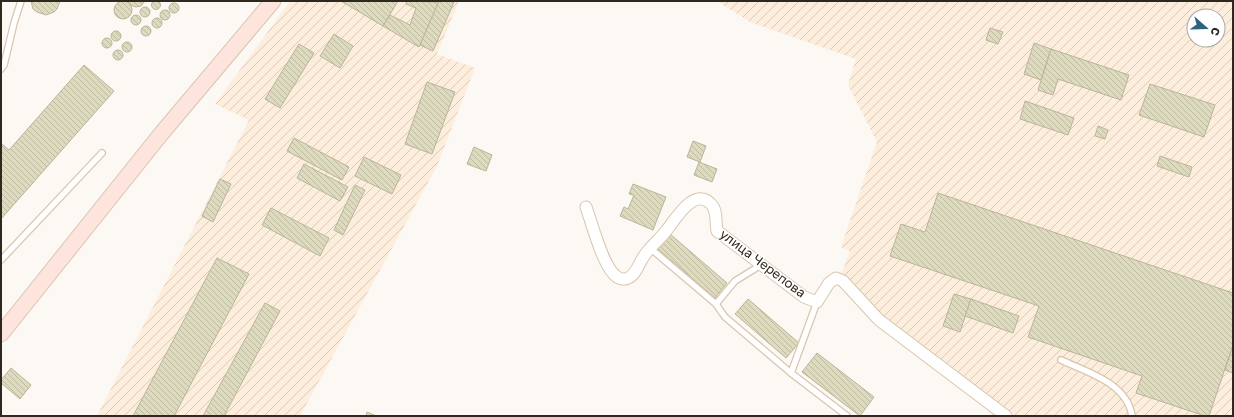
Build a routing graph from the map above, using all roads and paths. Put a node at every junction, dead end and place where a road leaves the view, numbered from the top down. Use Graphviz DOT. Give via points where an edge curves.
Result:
graph roads {
  1 [pos="21,1"];
  2 [pos="273,1"];
  3 [pos="1,69"];
  4 [pos="102,153"];
  5 [pos="586,208"];
  6 [pos="650,248"];
  7 [pos="1,260"];
  8 [pos="762,264"];
  9 [pos="818,302"];
  10 [pos="716,304"];
  11 [pos="1,334"];
  12 [pos="1060,360"];
  13 [pos="791,373"];
  14 [pos="847,416"];
  15 [pos="1006,416"];
  16 [pos="1132,416"];
  1 -- 3 [label="lane"];
  2 -- 11 [label="street" via="161,134"];
  4 -- 7 [label="lane"];
  5 -- 6 [label="street, улица Черепова" via="603,256 615,276 628,279"];
  6 -- 8 [label="street, улица Черепова" via="684,208 697,199 712,204 716,212 717,231"];
  6 -- 10 [label="lane"];
  8 -- 9 [label="street, улица Черепова" via="804,297"];
  8 -- 10 [label="lane" via="735,281"];
  9 -- 13 [label="lane"];
  9 -- 15 [label="street, улица Черепова" via="829,282 836,278 843,281 879,320 995,411"];
  10 -- 13 [label="lane" via="725,317"];
  12 -- 16 [label="lane" via="1102,379 1118,390 1131,407"];
  13 -- 14 [label="lane"];
}
